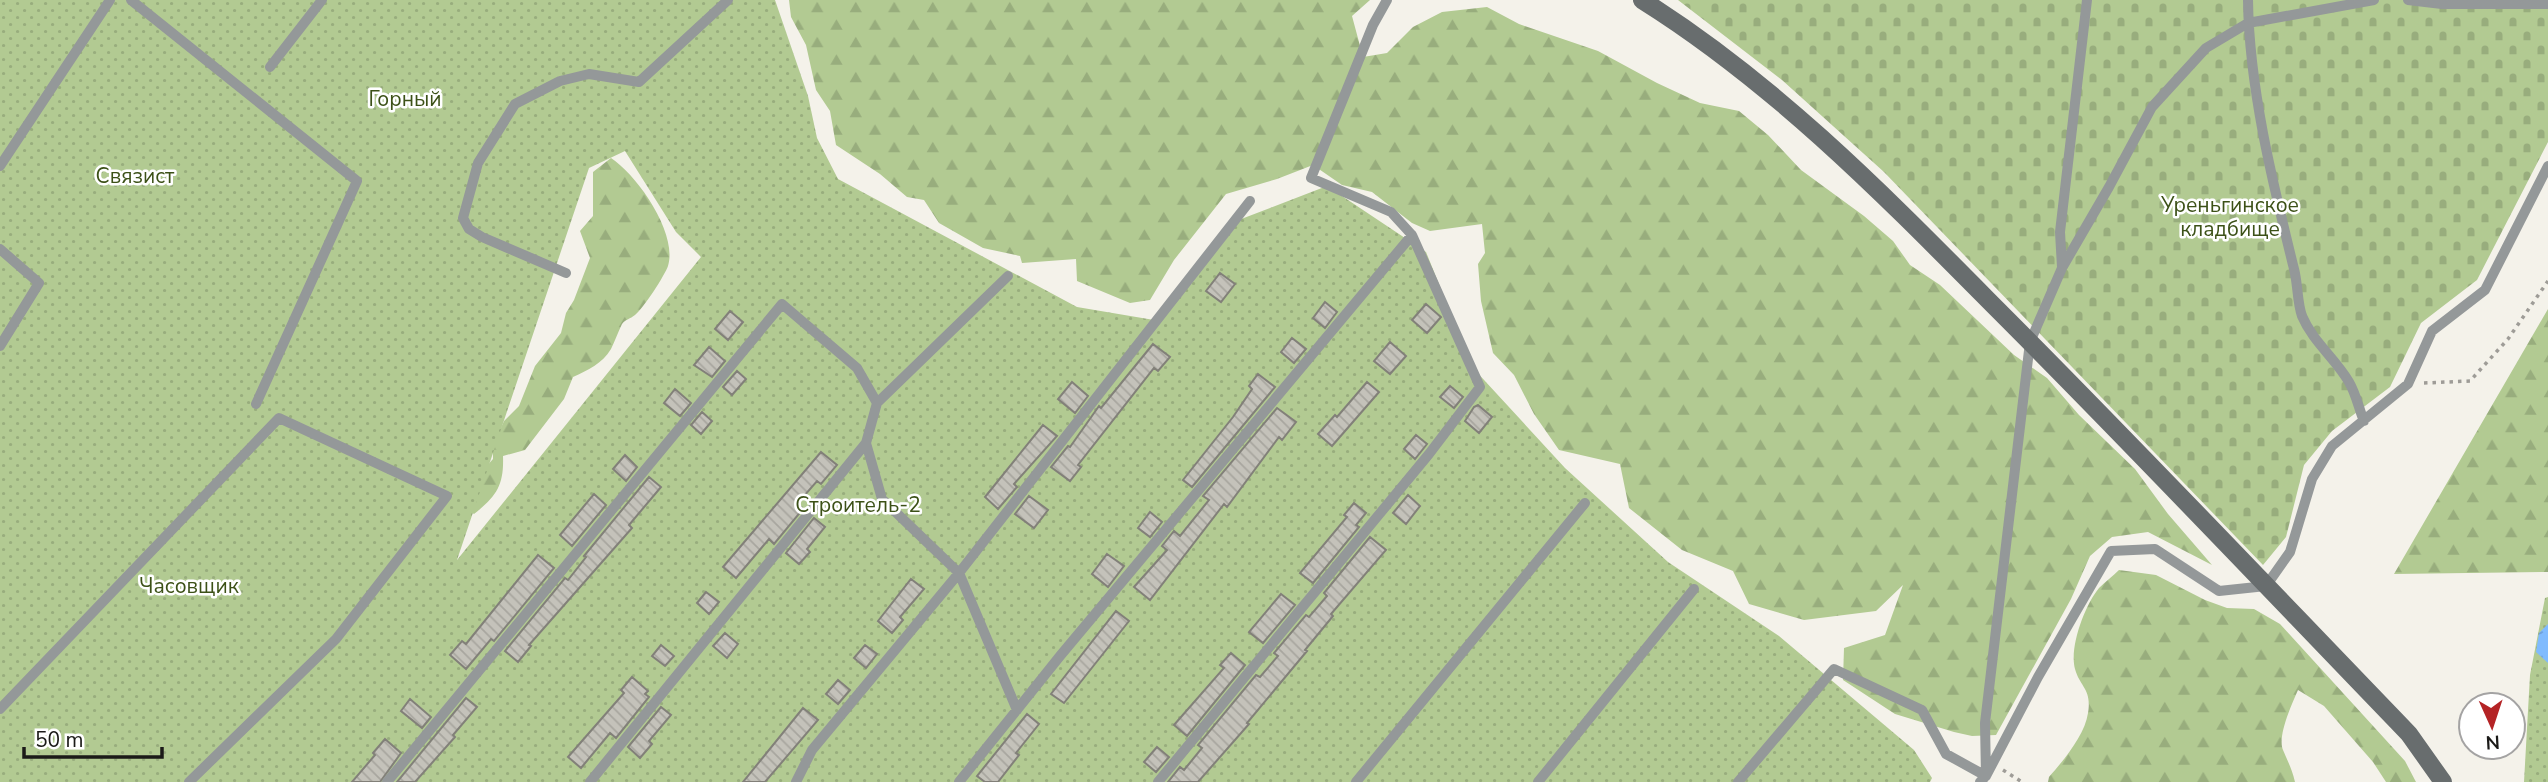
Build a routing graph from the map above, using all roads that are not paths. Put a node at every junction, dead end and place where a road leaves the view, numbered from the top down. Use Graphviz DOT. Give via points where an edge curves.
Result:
graph roads {
  1 [pos="110,0"];
  2 [pos="131,0"];
  3 [pos="321,0"];
  4 [pos="728,0"];
  5 [pos="1387,0"];
  6 [pos="1642,0"];
  7 [pos="2087,0"];
  8 [pos="2248,0"];
  9 [pos="2374,0"];
  10 [pos="2409,0"];
  11 [pos="2548,4"];
  12 [pos="2248,23"];
  13 [pos="270,67"];
  14 [pos="0,166"];
  15 [pos="2548,166"];
  16 [pos="1250,201"];
  17 [pos="1412,236"];
  18 [pos="0,249"];
  19 [pos="2062,268"];
  20 [pos="566,273"];
  21 [pos="1008,276"];
  22 [pos="2030,342"];
  23 [pos="0,346"];
  24 [pos="877,403"];
  25 [pos="257,404"];
  26 [pos="2364,422"];
  27 [pos="866,443"];
  28 [pos="1585,503"];
  29 [pos="959,573"];
  30 [pos="2266,586"];
  31 [pos="1694,589"];
  32 [pos="0,709"];
  33 [pos="1017,710"];
  34 [pos="1983,779"];
  35 [pos="189,782"];
  36 [pos="387,782"];
  37 [pos="590,782"];
  38 [pos="796,782"];
  39 [pos="959,782"];
  40 [pos="1158,782"];
  41 [pos="1356,782"];
  42 [pos="1538,782"];
  43 [pos="1738,782"];
  44 [pos="2443,782"];
  1 -- 14 [label="lane"];
  2 -- 25 [label="lane" via="357,181"];
  3 -- 13 [label="lane"];
  4 -- 20 [label="lane" via="639,82 589,74 561,81 515,104 478,163 463,218 469,229"];
  5 -- 17 [label="lane" via="1311,178 1391,212"];
  6 -- 22 [label="main road" via="1773,94 1867,177"];
  7 -- 19 [label="lane" via="2060,232"];
  8 -- 12 [label="lane"];
  9 -- 12 [label="lane"];
  10 -- 11 [label="lane"];
  12 -- 19 [label="lane" via="2206,48 2152,107"];
  12 -- 26 [label="lane" via="2274,189 2302,315 2349,381"];
  15 -- 26 [label="lane" via="2485,290 2432,331 2408,384"];
  16 -- 29 [label="lane"];
  17 -- 33 [label="lane"];
  17 -- 40 [label="lane" via="1480,387"];
  18 -- 23 [label="lane" via="39,284"];
  19 -- 22 [label="lane"];
  21 -- 24 [label="lane"];
  22 -- 30 [label="main road"];
  22 -- 34 [label="lane" via="1985,723"];
  24 -- 27 [label="lane"];
  24 -- 36 [label="lane" via="857,368 782,303"];
  26 -- 30 [label="lane" via="2332,446 2312,479 2290,552"];
  27 -- 29 [label="lane" via="882,499"];
  27 -- 37 [label="lane"];
  28 -- 41 [label="lane"];
  29 -- 33 [label="lane"];
  29 -- 38 [label="lane" via="812,750"];
  30 -- 34 [label="lane" via="2219,591 2155,549 2111,551"];
  30 -- 44 [label="main road" via="2409,734"];
  31 -- 42 [label="lane"];
  32 -- 35 [label="lane" via="279,418 447,496 336,639"];
  33 -- 39 [label="lane"];
  34 -- 43 [label="lane" via="1947,754 1922,710 1834,669"];
}
